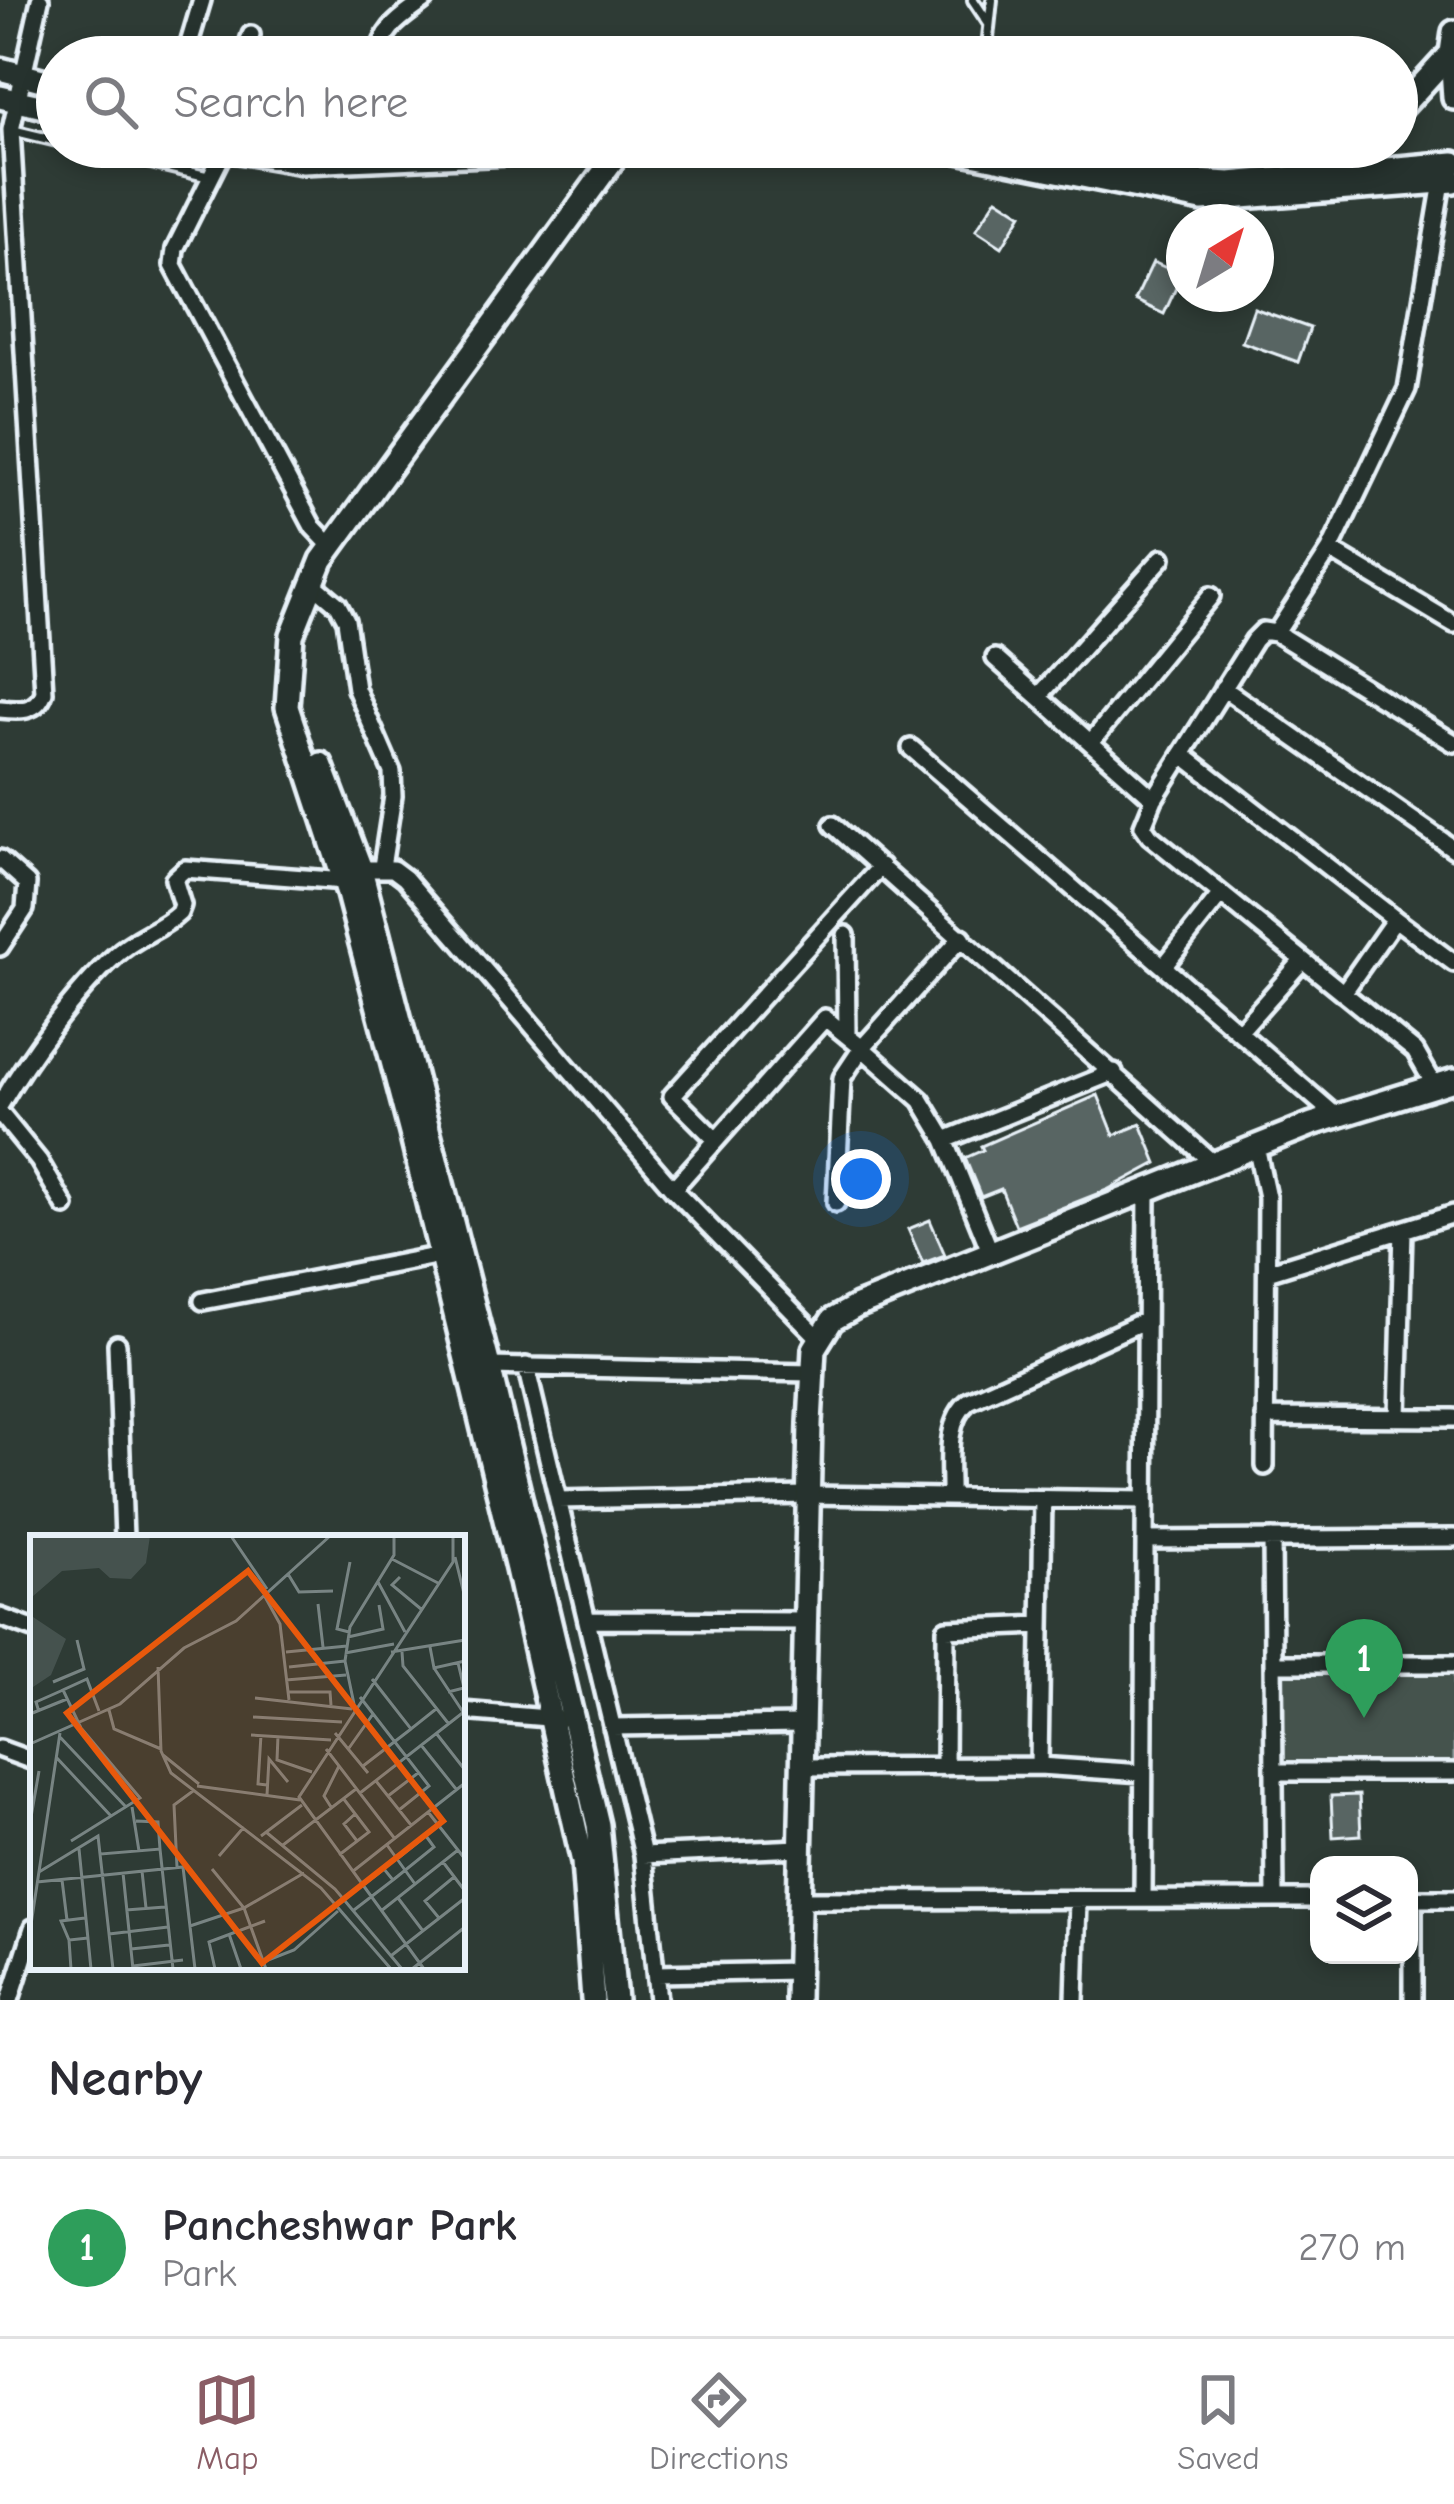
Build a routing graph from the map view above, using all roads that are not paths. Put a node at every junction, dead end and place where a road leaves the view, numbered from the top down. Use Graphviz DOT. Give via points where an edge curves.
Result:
graph roads {
  1 [pos="40,0"];
  2 [pos="202,0"];
  3 [pos="425,0"];
  4 [pos="973,0"];
  5 [pos="992,0"];
  6 [pos="990,25"];
  7 [pos="191,36"];
  8 [pos="383,36"];
  9 [pos="989,36"];
  10 [pos="1452,43"];
  11 [pos="10,72"];
  12 [pos="1418,86"];
  13 [pos="1454,98"];
  14 [pos="7,99"];
  15 [pos="11,130"];
  16 [pos="36,136"];
  17 [pos="173,168"];
  18 [pos="214,168"];
  19 [pos="606,168"];
  20 [pos="1043,168"];
  21 [pos="1112,168"];
  22 [pos="1347,168"];
  23 [pos="1450,175"];
  24 [pos="1340,176"];
  25 [pos="212,177"];
  26 [pos="332,546"];
  27 [pos="1330,550"];
  28 [pos="1162,558"];
  29 [pos="312,583"];
  30 [pos="1211,596"];
  31 [pos="1453,622"];
  32 [pos="1276,633"];
  33 [pos="995,658"];
  34 [pos="1222,688"];
  35 [pos="1039,696"];
  36 [pos="0,709"];
  37 [pos="1091,742"];
  38 [pos="1454,742"];
  39 [pos="911,748"];
  40 [pos="1182,754"];
  41 [pos="1154,799"];
  42 [pos="832,825"];
  43 [pos="1454,849"];
  44 [pos="0,859"];
  45 [pos="881,866"];
  46 [pos="362,872"];
  47 [pos="1221,894"];
  48 [pos="1395,919"];
  49 [pos="846,935"];
  50 [pos="962,937"];
  51 [pos="0,947"];
  52 [pos="1303,960"];
  53 [pos="1454,963"];
  54 [pos="1164,966"];
  55 [pos="1343,993"];
  56 [pos="1239,1032"];
  57 [pos="847,1036"];
  58 [pos="862,1048"];
  59 [pos="1114,1072"];
  60 [pos="1444,1083"];
  61 [pos="0,1109"];
  62 [pos="1336,1116"];
  63 [pos="716,1140"];
  64 [pos="945,1140"];
  65 [pos="1256,1145"];
  66 [pos="1214,1162"];
  67 [pos="673,1189"];
  68 [pos="1148,1189"];
  69 [pos="836,1203"];
  70 [pos="65,1206"];
  71 [pos="1454,1214"];
  72 [pos="1403,1230"];
  73 [pos="990,1251"];
  74 [pos="441,1256"];
  75 [pos="1267,1271"];
  76 [pos="203,1301"];
  77 [pos="1146,1320"];
  78 [pos="820,1339"];
  79 [pos="117,1344"];
  80 [pos="489,1366"];
  81 [pos="526,1366"];
  82 [pos="812,1372"];
  83 [pos="1265,1417"];
  84 [pos="1398,1418"];
  85 [pos="1454,1418"];
  86 [pos="1265,1466"];
  87 [pos="808,1496"];
  88 [pos="950,1497"];
  89 [pos="1042,1499"];
  90 [pos="558,1500"];
  91 [pos="1145,1500"];
  92 [pos="124,1535"];
  93 [pos="1454,1538"];
  94 [pos="1272,1539"];
  95 [pos="1145,1540"];
  96 [pos="0,1616"];
  97 [pos="587,1620"];
  98 [pos="805,1621"];
  99 [pos="1041,1625"];
  100 [pos="30,1628"];
  101 [pos="1273,1664"];
  102 [pos="1454,1664"];
  103 [pos="465,1711"];
  104 [pos="561,1719"];
  105 [pos="803,1724"];
  106 [pos="612,1727"];
  107 [pos="0,1749"];
  108 [pos="30,1760"];
  109 [pos="1039,1766"];
  110 [pos="802,1767"];
  111 [pos="945,1767"];
  112 [pos="1274,1772"];
  113 [pos="1454,1772"];
  114 [pos="1144,1773"];
  115 [pos="800,1848"];
  116 [pos="644,1855"];
  117 [pos="1143,1899"];
  118 [pos="1275,1899"];
  119 [pos="1310,1899"];
  120 [pos="1418,1899"];
  121 [pos="1454,1899"];
  122 [pos="799,1900"];
  123 [pos="1078,1900"];
  124 [pos="30,1937"];
  125 [pos="1412,1964"];
  126 [pos="797,1971"];
  127 [pos="656,1974"];
  128 [pos="10,2000"];
  129 [pos="593,2000"];
  130 [pos="615,2000"];
  131 [pos="658,2000"];
  132 [pos="796,2000"];
  133 [pos="1075,2000"];
  134 [pos="1413,2000"];
  1 -- 11 [label="street"];
  2 -- 7 [label="street"];
  3 -- 8 [label="street"];
  4 -- 6 [label="lane"];
  5 -- 6 [label="lane"];
  6 -- 9 [label="lane"];
  10 -- 12 [label="main road"];
  10 -- 13 [label="main road"];
  11 -- 14 [label="street"];
  14 -- 15 [label="street"];
  15 -- 16 [label="lane"];
  15 -- 36 [label="street" via="44,692 21,712"];
  17 -- 25 [label="lane"];
  18 -- 25 [label="street"];
  19 -- 26 [label="main road"];
  20 -- 23 [label="main road" via="1202,200"];
  21 -- 24 [label="main road" via="1230,183"];
  22 -- 24 [label="main road"];
  23 -- 24 [label="main road"];
  23 -- 27 [label="street" via="1407,389"];
  25 -- 26 [label="street" via="173,265 313,527"];
  26 -- 29 [label="main road"];
  27 -- 31 [label="street"];
  27 -- 32 [label="street"];
  28 -- 35 [label="street"];
  29 -- 46 [label="main road" via="292,635 301,709"];
  29 -- 46 [label="street" via="346,620 356,689 392,772 393,796"];
  30 -- 37 [label="street"];
  32 -- 34 [label="street" via="1254,640"];
  32 -- 38 [label="street"];
  33 -- 35 [label="street"];
  34 -- 40 [label="street"];
  34 -- 43 [label="street"];
  35 -- 37 [label="street"];
  37 -- 41 [label="street"];
  39 -- 54 [label="street"];
  40 -- 41 [label="street"];
  40 -- 48 [label="street"];
  41 -- 47 [label="street" via="1143,826 1150,836"];
  42 -- 45 [label="street"];
  44 -- 51 [label="street" via="27,883 28,898"];
  45 -- 50 [label="street"];
  45 -- 63 [label="street" via="672,1096"];
  46 -- 61 [label="street" via="185,868 174,879 179,913 134,941 84,989"];
  46 -- 67 [label="street" via="394,869 405,878"];
  46 -- 74 [label="main road"];
  46 -- 80 [label="main road"];
  47 -- 52 [label="street"];
  47 -- 54 [label="street"];
  48 -- 53 [label="street"];
  48 -- 55 [label="street"];
  49 -- 57 [label="street"];
  50 -- 58 [label="street"];
  50 -- 59 [label="street"];
  52 -- 55 [label="street"];
  52 -- 56 [label="street"];
  54 -- 56 [label="street"];
  55 -- 60 [label="street"];
  56 -- 62 [label="street"];
  57 -- 58 [label="street"];
  57 -- 63 [label="street" via="825,1018"];
  58 -- 64 [label="street" via="921,1100"];
  58 -- 69 [label="street" via="842,1078"];
  59 -- 64 [label="street"];
  59 -- 66 [label="street"];
  60 -- 62 [label="main road"];
  61 -- 70 [label="street"];
  62 -- 65 [label="main road"];
  63 -- 67 [label="street"];
  64 -- 73 [label="street"];
  65 -- 66 [label="main road"];
  65 -- 75 [label="street" via="1268,1197"];
  66 -- 68 [label="main road"];
  67 -- 78 [label="street"];
  68 -- 73 [label="main road"];
  68 -- 77 [label="street"];
  71 -- 72 [label="street"];
  72 -- 75 [label="street"];
  72 -- 84 [label="street"];
  73 -- 78 [label="main road" via="856,1306"];
  74 -- 76 [label="street"];
  74 -- 104 [label="main road"];
  75 -- 83 [label="street"];
  77 -- 88 [label="street" via="956,1411"];
  77 -- 91 [label="street"];
  78 -- 82 [label="main road"];
  79 -- 92 [label="street"];
  80 -- 81 [label="street"];
  80 -- 104 [label="main road"];
  81 -- 82 [label="street"];
  81 -- 90 [label="street"];
  82 -- 87 [label="main road"];
  83 -- 84 [label="street"];
  83 -- 86 [label="street"];
  84 -- 85 [label="street"];
  87 -- 88 [label="street"];
  87 -- 90 [label="street"];
  87 -- 98 [label="main road"];
  88 -- 89 [label="street"];
  89 -- 91 [label="street"];
  89 -- 99 [label="street"];
  90 -- 97 [label="street"];
  91 -- 95 [label="street"];
  93 -- 94 [label="street"];
  94 -- 95 [label="street"];
  94 -- 101 [label="street"];
  95 -- 114 [label="street"];
  96 -- 100 [label="street"];
  97 -- 98 [label="street"];
  97 -- 106 [label="street"];
  98 -- 105 [label="main road"];
  99 -- 109 [label="street"];
  99 -- 111 [label="street" via="946,1629"];
  101 -- 102 [label="street"];
  101 -- 112 [label="street"];
  103 -- 104 [label="street"];
  104 -- 129 [label="main road"];
  104 -- 130 [label="main road" via="598,1825"];
  105 -- 106 [label="street"];
  105 -- 110 [label="main road"];
  106 -- 116 [label="street"];
  107 -- 108 [label="street"];
  109 -- 111 [label="street"];
  109 -- 114 [label="street"];
  110 -- 111 [label="street"];
  110 -- 115 [label="main road"];
  112 -- 113 [label="street"];
  112 -- 118 [label="street"];
  114 -- 117 [label="street"];
  115 -- 116 [label="street"];
  115 -- 122 [label="main road"];
  116 -- 127 [label="street"];
  117 -- 118 [label="street"];
  117 -- 123 [label="street"];
  118 -- 119 [label="street"];
  120 -- 121 [label="street"];
  122 -- 123 [label="street"];
  122 -- 126 [label="main road"];
  123 -- 133 [label="street"];
  124 -- 128 [label="street"];
  125 -- 134 [label="street"];
  126 -- 127 [label="street"];
  126 -- 132 [label="main road"];
  127 -- 131 [label="street"];
}
